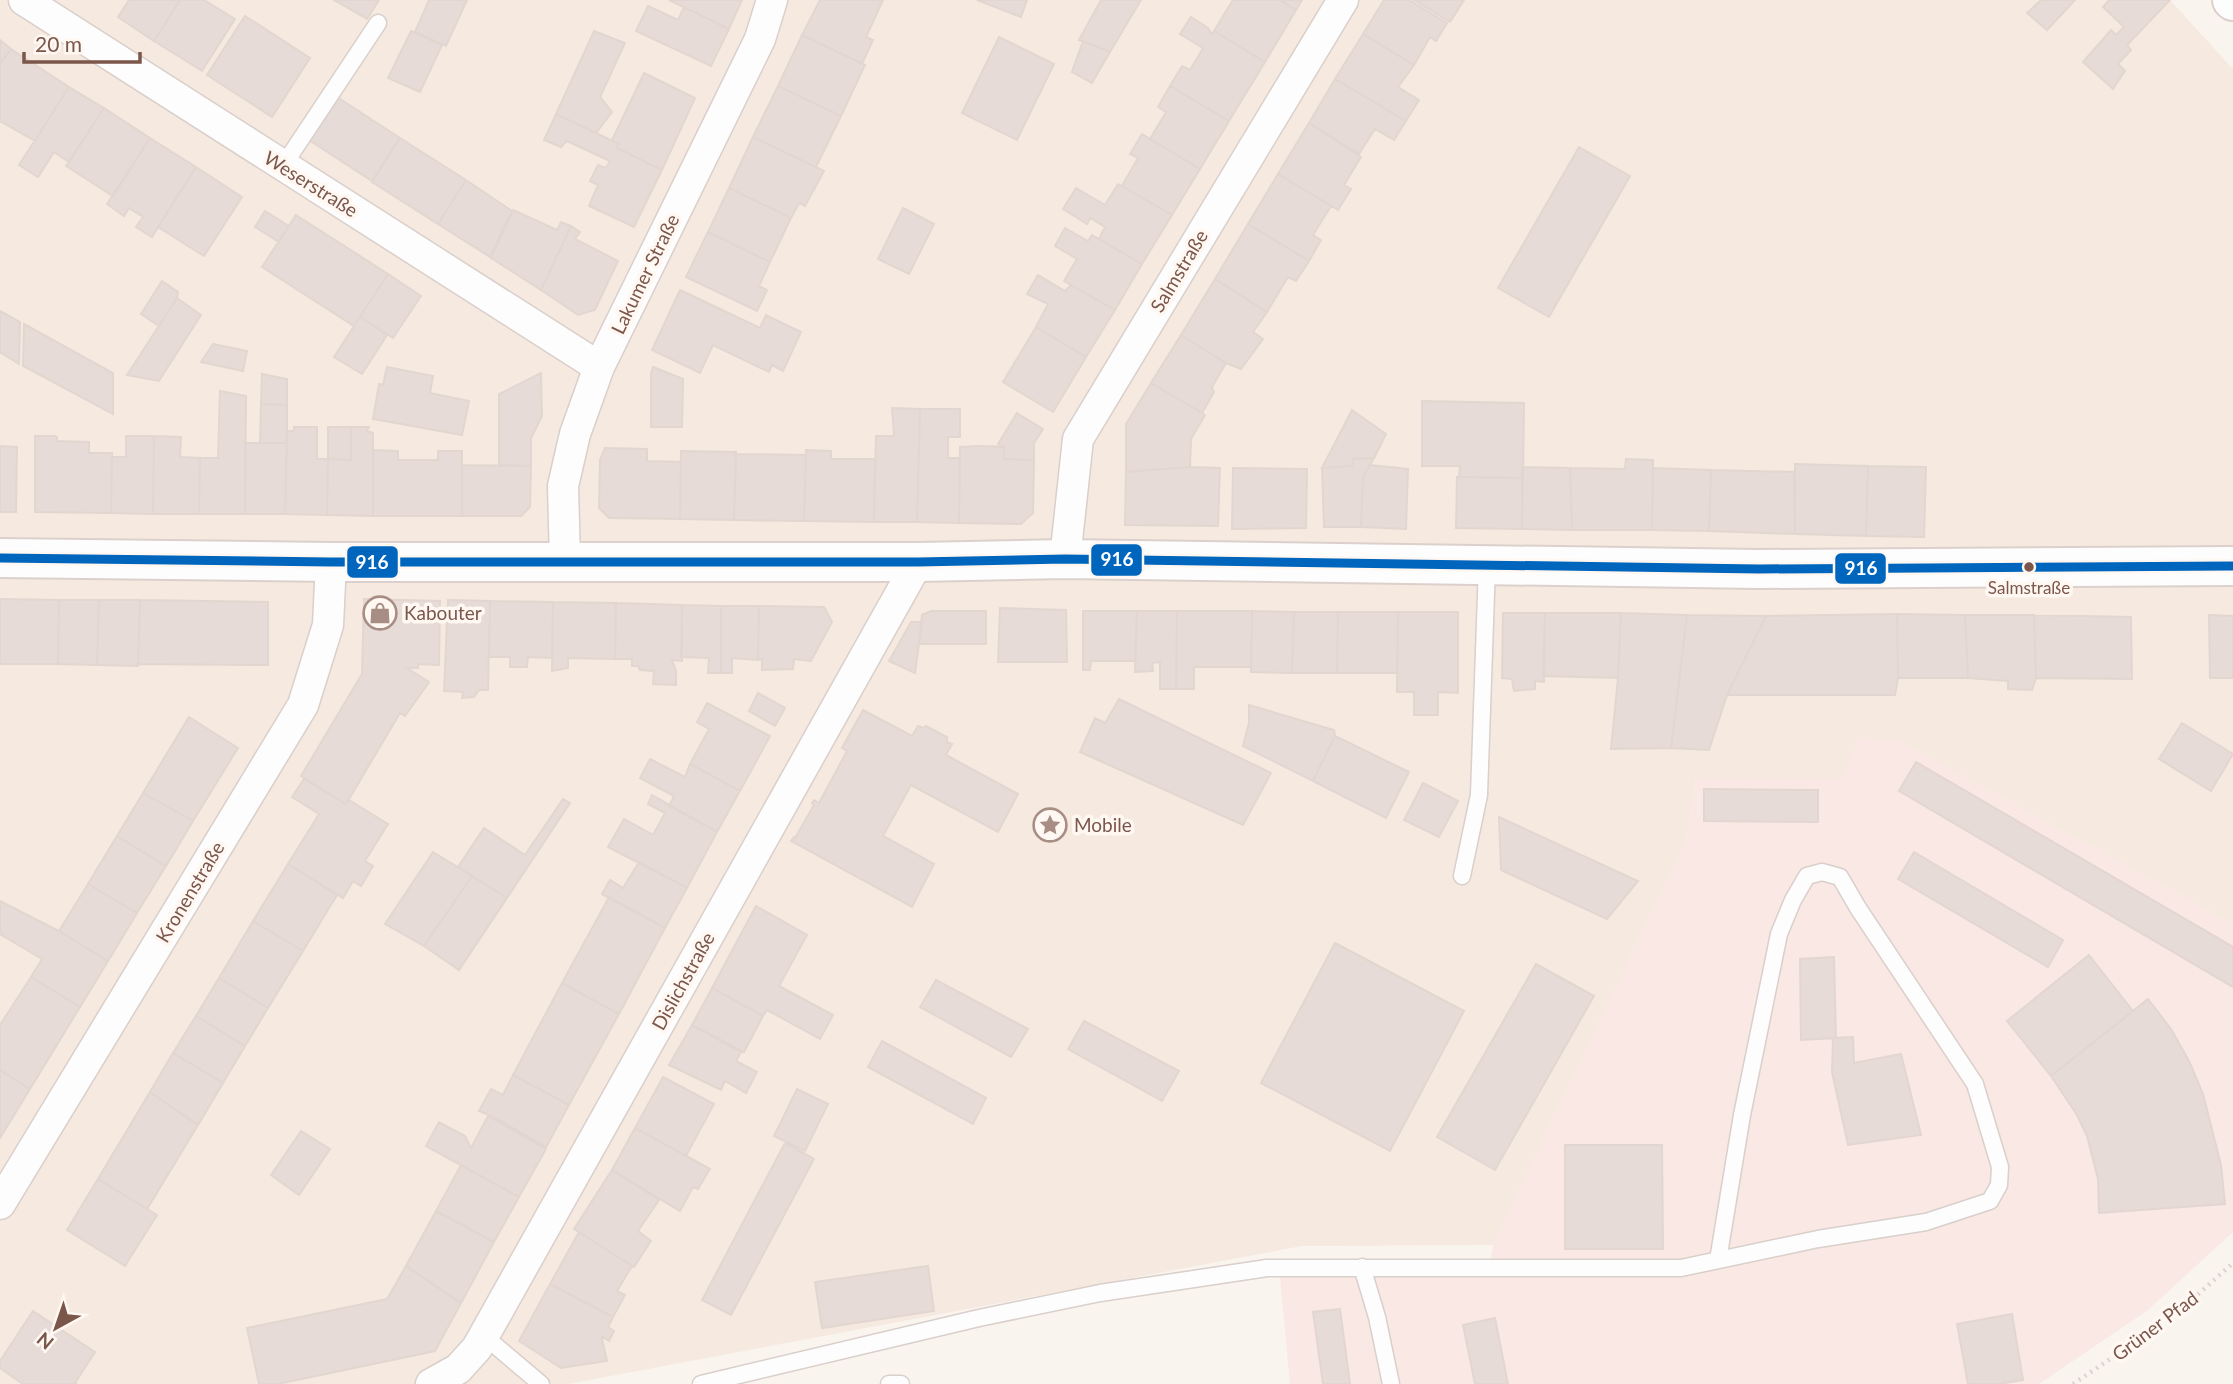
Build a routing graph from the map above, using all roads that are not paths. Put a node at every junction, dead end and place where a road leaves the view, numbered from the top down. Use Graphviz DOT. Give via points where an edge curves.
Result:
graph roads {
  1 [pos="24,0"];
  2 [pos="772,0"];
  3 [pos="1343,0"];
  4 [pos="378,23"];
  5 [pos="283,166"];
  6 [pos="599,367"];
  7 [pos="0,558"];
  8 [pos="1065,559"];
  9 [pos="565,561"];
  10 [pos="331,562"];
  11 [pos="918,562"];
  12 [pos="1487,565"];
  13 [pos="2233,566"];
  14 [pos="1462,876"];
  15 [pos="0,1204"];
  16 [pos="1718,1260"];
  17 [pos="1362,1267"];
  18 [pos="484,1336"];
  19 [pos="431,1384"];
  20 [pos="541,1384"];
  21 [pos="701,1384"];
  22 [pos="890,1384"];
  23 [pos="901,1384"];
  24 [pos="1391,1384"];
  1 -- 5 [label="street, Weserstraße"];
  2 -- 6 [label="street, Lakumer Straße" via="760,38"];
  3 -- 8 [label="street, Salmstraße" via="1078,439"];
  4 -- 5 [label="lane"];
  5 -- 6 [label="street, Weserstraße"];
  6 -- 9 [label="street, Lakumer Straße" via="575,434 563,486"];
  7 -- 10 [label="street"];
  8 -- 11 [label="street"];
  8 -- 12 [label="street"];
  9 -- 10 [label="street"];
  9 -- 11 [label="street"];
  10 -- 15 [label="street, Kronenstraße" via="328,625 303,705"];
  11 -- 18 [label="street, Dislichstraße"];
  12 -- 13 [label="street" via="1759,569"];
  12 -- 14 [label="lane" via="1479,795"];
  16 -- 16 [label="lane" via="1926,1222 1990,1201 1999,1185 2000,1167 1975,1084 1840,877 1822,872 1807,876 1779,934"];
  16 -- 17 [label="lane" via="1681,1268"];
  17 -- 21 [label="lane" via="1267,1268 1100,1293"];
  17 -- 24 [label="lane"];
  18 -- 19 [label="street, Dislichstraße" via="458,1369"];
  18 -- 20 [label="lane"];
  22 -- 23 [label="lane"];
}
